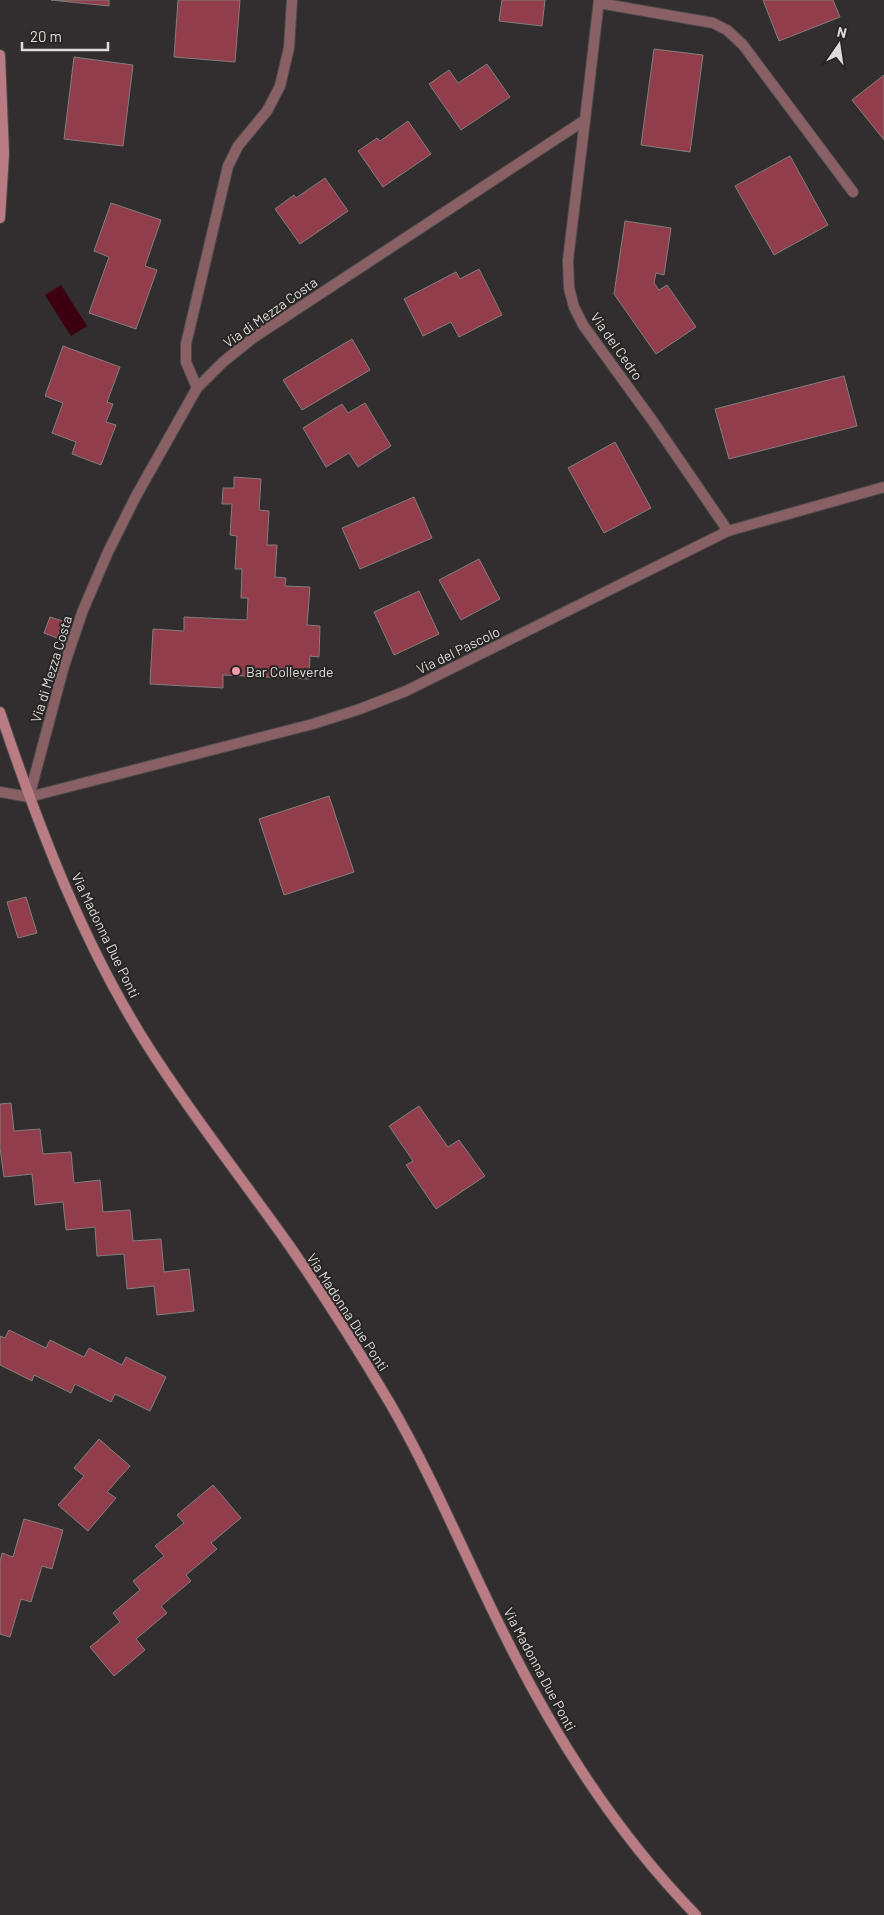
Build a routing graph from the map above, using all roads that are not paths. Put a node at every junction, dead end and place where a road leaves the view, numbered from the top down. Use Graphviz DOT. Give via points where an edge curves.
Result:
graph roads {
  1 [pos="292,0"];
  2 [pos="599,2"];
  3 [pos="0,55"];
  4 [pos="585,120"];
  5 [pos="853,192"];
  6 [pos="0,218"];
  7 [pos="197,388"];
  8 [pos="884,487"];
  9 [pos="728,532"];
  10 [pos="0,712"];
  11 [pos="0,792"];
  12 [pos="29,797"];
  13 [pos="696,1915"];
  1 -- 7 [label="street" via="289,48 280,86 267,112 238,146 224,177 186,344 186,362"];
  2 -- 4 [label="street"];
  2 -- 5 [label="street" via="706,22 727,30 742,44"];
  3 -- 6 [label="main road" via="4,154"];
  4 -- 7 [label="street, Via di Mezza Costa" via="253,338"];
  4 -- 9 [label="street, Via del Cedro" via="568,260 574,308"];
  7 -- 12 [label="street, Via di Mezza Costa" via="136,496 95,581 64,666"];
  8 -- 9 [label="street, Via del Pascolo"];
  9 -- 12 [label="street, Via del Pascolo" via="406,691 360,710"];
  10 -- 12 [label="main road, Via Madonna Due Ponti"];
  11 -- 12 [label="street"];
  12 -- 13 [label="main road, Via Madonna Due Ponti" via="115,990 151,1051 299,1260 384,1394 426,1470 546,1714 621,1826"];
}
